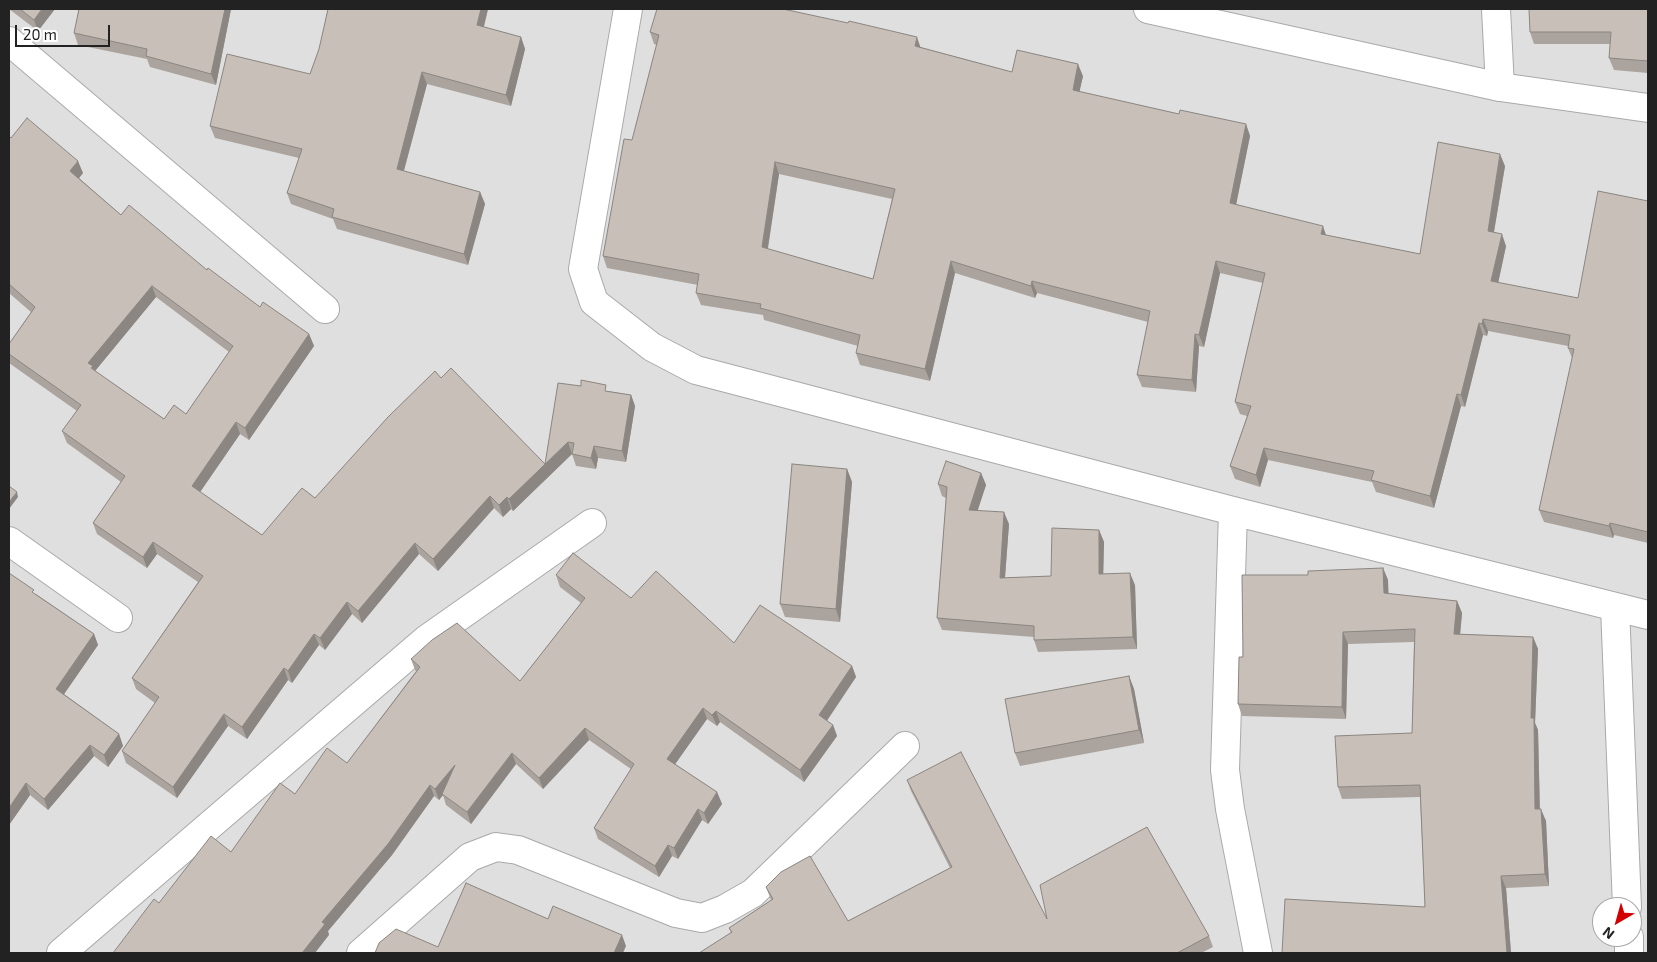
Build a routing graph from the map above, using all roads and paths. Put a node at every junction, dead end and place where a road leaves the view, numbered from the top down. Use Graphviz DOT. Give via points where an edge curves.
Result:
graph roads {
  1 [pos="628,9"];
  2 [pos="1148,9"];
  3 [pos="1496,9"];
  4 [pos="9,41"];
  5 [pos="1500,87"];
  6 [pos="1648,108"];
  7 [pos="325,309"];
  8 [pos="1233,511"];
  9 [pos="592,523"];
  10 [pos="9,541"];
  11 [pos="1615,608"];
  12 [pos="1648,615"];
  13 [pos="118,618"];
  14 [pos="905,746"];
  15 [pos="1627,897"];
  16 [pos="61,953"];
  17 [pos="361,953"];
  18 [pos="1258,953"];
  1 -- 8 [label="street" via="583,269 594,302 652,347 696,370"];
  2 -- 5 [label="street"];
  3 -- 5 [label="street"];
  4 -- 7 [label="street"];
  5 -- 6 [label="street"];
  8 -- 11 [label="street"];
  8 -- 18 [label="street" via="1225,770"];
  9 -- 16 [label="street" via="427,639"];
  10 -- 13 [label="street"];
  11 -- 12 [label="street"];
  11 -- 15 [label="street"];
  14 -- 17 [label="street" via="753,893 702,918 676,913 518,850 496,848 470,857"];
}
